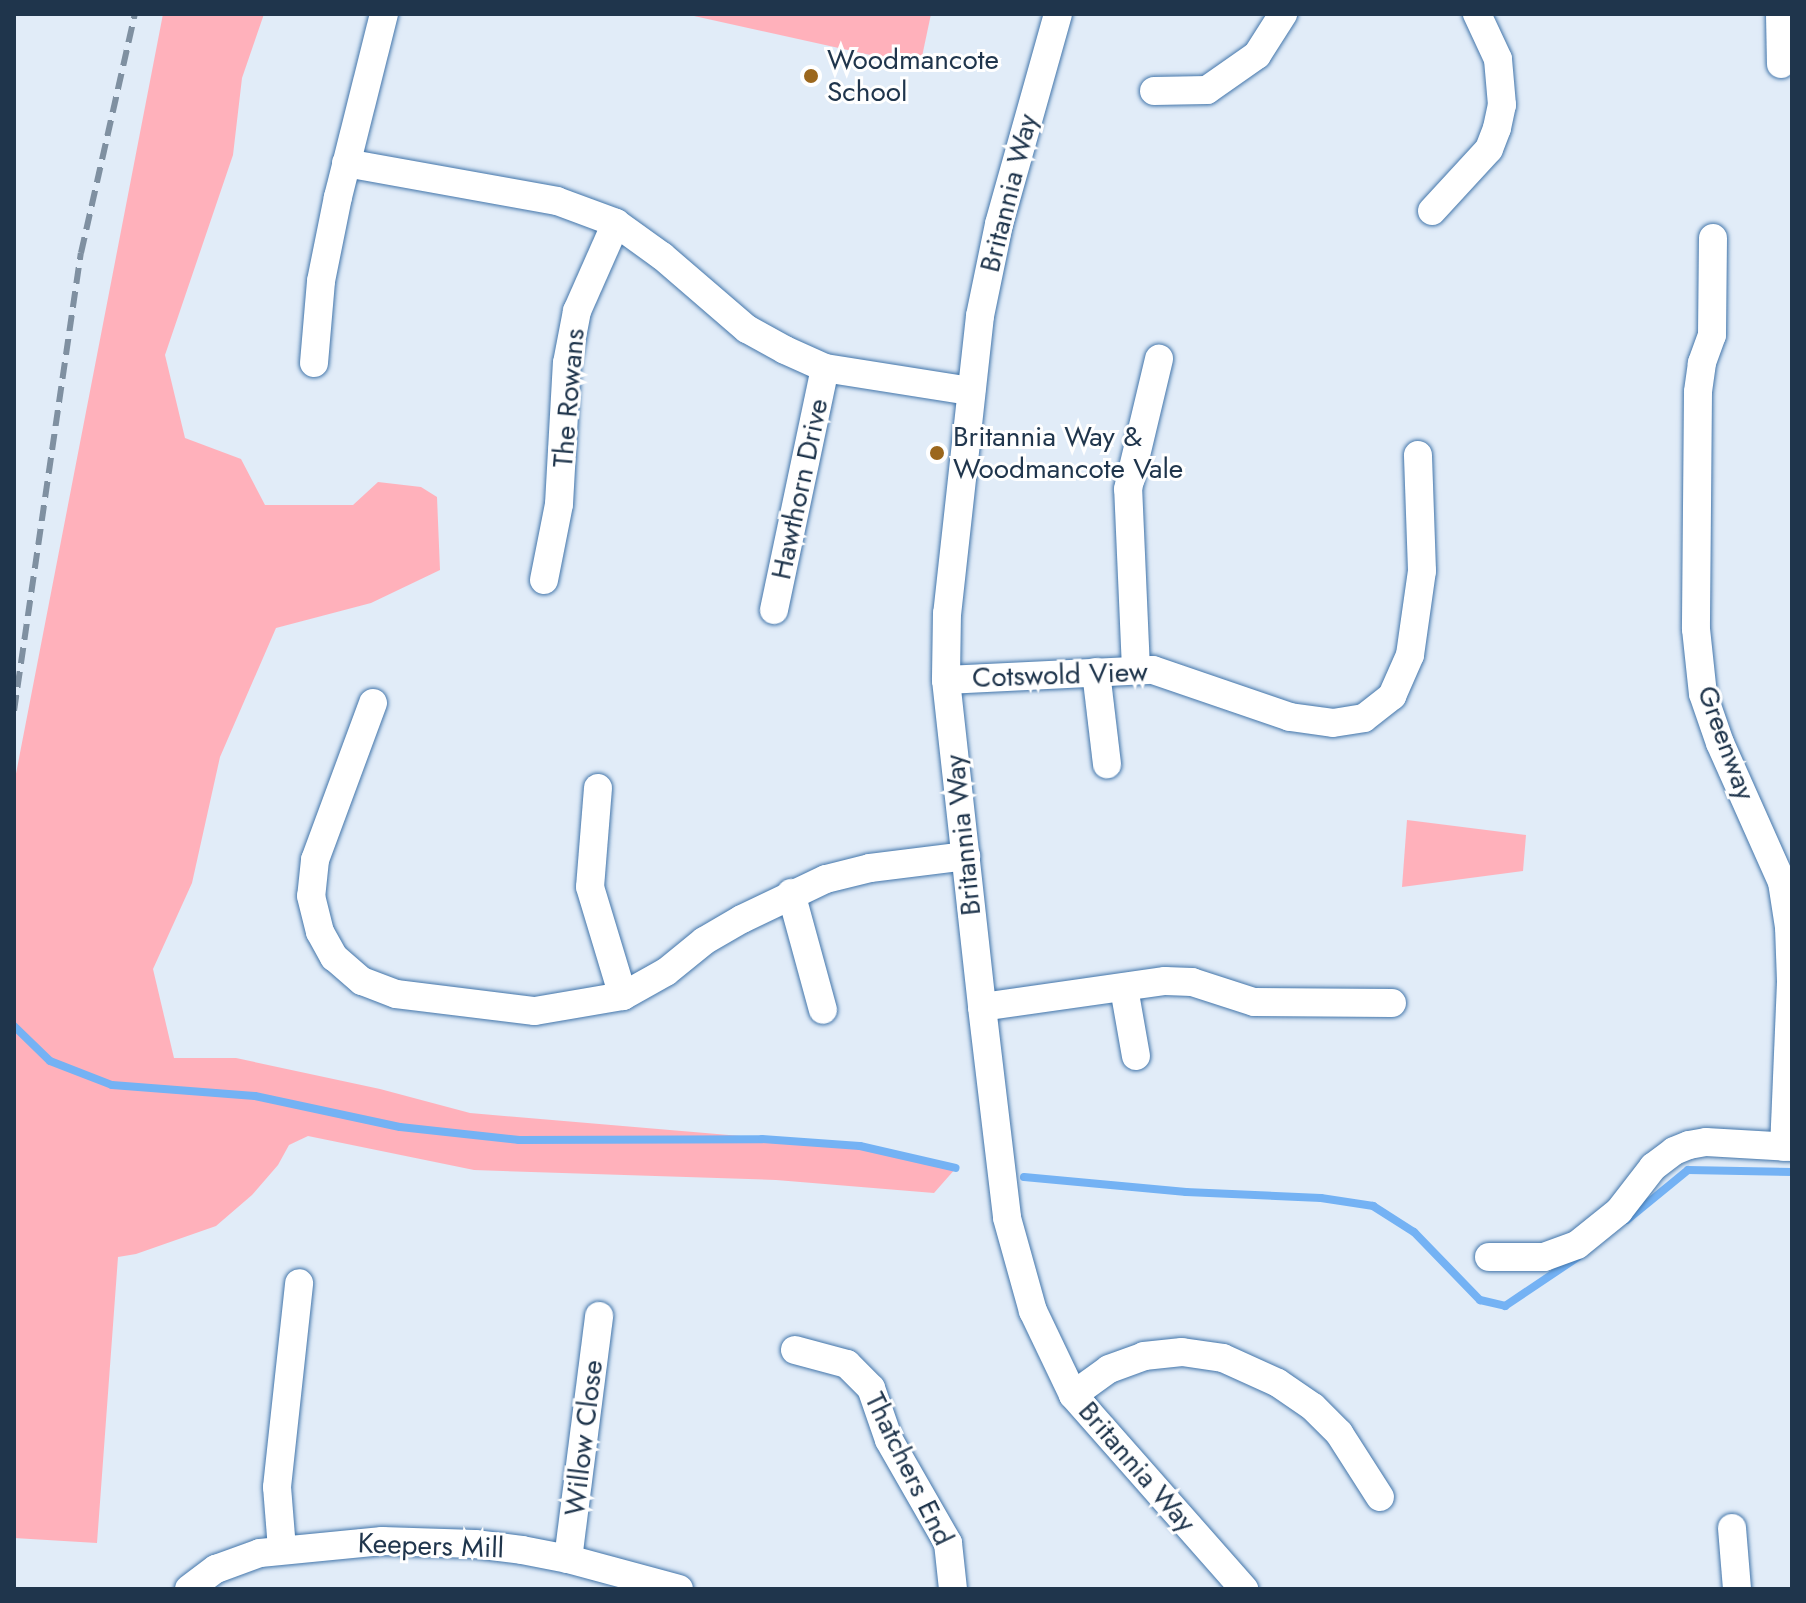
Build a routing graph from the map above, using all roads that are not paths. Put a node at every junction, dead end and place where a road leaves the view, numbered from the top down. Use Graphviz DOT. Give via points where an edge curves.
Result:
graph roads {
  1 [pos="384,14"];
  2 [pos="1058,14"];
  3 [pos="1283,14"];
  4 [pos="1477,14"];
  5 [pos="1780,14"];
  6 [pos="1781,64"];
  7 [pos="1154,91"];
  8 [pos="346,163"];
  9 [pos="1432,211"];
  10 [pos="616,223"];
  11 [pos="1713,238"];
  12 [pos="1159,359"];
  13 [pos="314,363"];
  14 [pos="825,368"];
  15 [pos="971,391"];
  16 [pos="1418,455"];
  17 [pos="544,580"];
  18 [pos="774,610"];
  19 [pos="1136,669"];
  20 [pos="1096,672"];
  21 [pos="946,680"];
  22 [pos="373,703"];
  23 [pos="1107,764"];
  24 [pos="598,788"];
  25 [pos="966,856"];
  26 [pos="791,893"];
  27 [pos="1124,988"];
  28 [pos="623,996"];
  29 [pos="1392,1003"];
  30 [pos="982,1007"];
  31 [pos="823,1010"];
  32 [pos="1136,1056"];
  33 [pos="1788,1147"];
  34 [pos="1489,1257"];
  35 [pos="299,1283"];
  36 [pos="599,1316"];
  37 [pos="795,1350"];
  38 [pos="1073,1395"];
  39 [pos="1380,1497"];
  40 [pos="1732,1528"];
  41 [pos="282,1549"];
  42 [pos="568,1559"];
  43 [pos="189,1589"];
  44 [pos="679,1589"];
  45 [pos="953,1589"];
  46 [pos="1244,1589"];
  47 [pos="1737,1589"];
  1 -- 8 [label="street"];
  2 -- 15 [label="street, Britannia Way" via="999,224"];
  3 -- 7 [label="street" via="1257,55 1207,90"];
  4 -- 9 [label="street" via="1498,59 1502,105 1497,128 1489,149"];
  5 -- 6 [label="street"];
  8 -- 10 [label="street" via="557,201"];
  8 -- 13 [label="street" via="321,281"];
  10 -- 14 [label="street" via="747,329"];
  10 -- 17 [label="street, The Rowans" via="577,311 567,363 559,504"];
  11 -- 33 [label="street, Greenway" via="1712,335 1698,392 1696,629 1703,694 1782,882 1791,982"];
  12 -- 19 [label="street" via="1128,489"];
  14 -- 15 [label="street"];
  14 -- 18 [label="street, Hawthorn Drive"];
  15 -- 21 [label="street, Britannia Way" via="947,613"];
  16 -- 19 [label="street, Cotswold View" via="1421,601 1401,681 1374,713 1333,723 1290,717 1177,676"];
  19 -- 20 [label="street, Cotswold View"];
  20 -- 21 [label="street, Cotswold View"];
  20 -- 23 [label="street"];
  21 -- 25 [label="street, Britannia Way"];
  22 -- 28 [label="street" via="311,878 314,915 334,957 362,981 396,994 535,1011"];
  24 -- 28 [label="street" via="590,887"];
  25 -- 26 [label="street" via="870,868"];
  25 -- 30 [label="street, Britannia Way"];
  26 -- 28 [label="street" via="704,941 666,972"];
  26 -- 31 [label="street"];
  27 -- 29 [label="street" via="1192,982 1254,1002"];
  27 -- 30 [label="street"];
  27 -- 32 [label="street"];
  30 -- 38 [label="street, Britannia Way" via="1007,1218 1033,1311"];
  33 -- 34 [label="street" via="1689,1145 1653,1167 1613,1218 1577,1245 1544,1257"];
  35 -- 41 [label="street" via="277,1487"];
  36 -- 42 [label="street, Willow Close"];
  37 -- 45 [label="street, Thatchers End" via="847,1364 871,1388 889,1440 948,1543"];
  38 -- 39 [label="street" via="1109,1369 1144,1356 1182,1352 1233,1361 1313,1407 1339,1433"];
  38 -- 46 [label="street, Britannia Way"];
  40 -- 47 [label="street"];
  41 -- 42 [label="street, Keepers Mill" via="428,1542"];
  41 -- 43 [label="street, Keepers Mill" via="238,1559"];
  42 -- 44 [label="street, Keepers Mill"];
}
